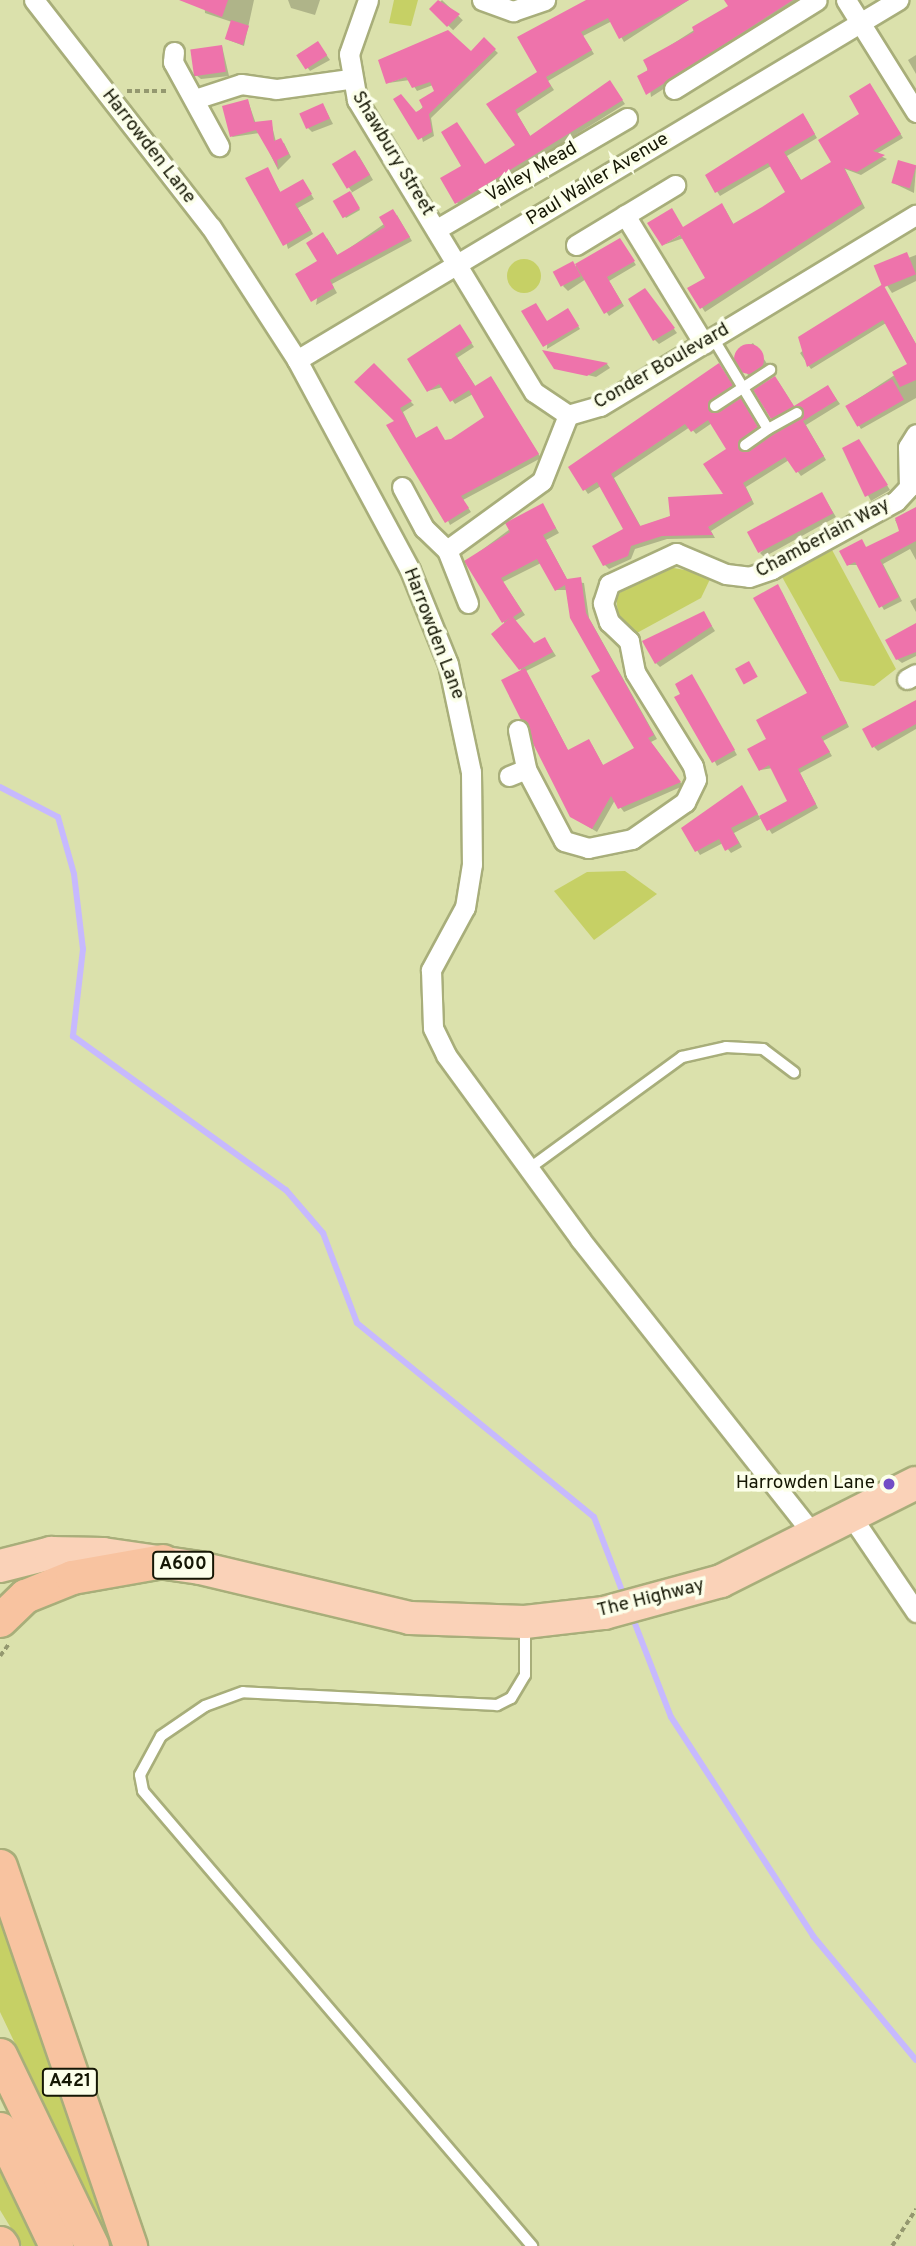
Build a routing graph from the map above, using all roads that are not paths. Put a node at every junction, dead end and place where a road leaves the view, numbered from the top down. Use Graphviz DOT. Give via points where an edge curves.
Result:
graph roads {
  1 [pos="34,0"];
  2 [pos="368,0"];
  3 [pos="482,0"];
  4 [pos="544,0"];
  5 [pos="817,0"];
  6 [pos="846,0"];
  7 [pos="898,0"];
  8 [pos="860,23"];
  9 [pos="174,52"];
  10 [pos="349,79"];
  11 [pos="674,89"];
  12 [pos="194,93"];
  13 [pos="916,112"];
  14 [pos="627,118"];
  15 [pos="219,146"];
  16 [pos="675,185"];
  17 [pos="625,215"];
  18 [pos="916,215"];
  19 [pos="437,229"];
  20 [pos="576,245"];
  21 [pos="458,263"];
  22 [pos="708,341"];
  23 [pos="297,360"];
  24 [pos="770,370"];
  25 [pos="742,387"];
  26 [pos="715,406"];
  27 [pos="797,413"];
  28 [pos="568,415"];
  29 [pos="768,429"];
  30 [pos="916,434"];
  31 [pos="745,445"];
  32 [pos="402,487"];
  33 [pos="447,550"];
  34 [pos="468,603"];
  35 [pos="518,730"];
  36 [pos="794,1072"];
  37 [pos="527,1170"];
  38 [pos="916,1483"];
  39 [pos="851,1516"];
  40 [pos="815,1537"];
  41 [pos="163,1561"];
  42 [pos="0,1566"];
  43 [pos="916,1612"];
  44 [pos="0,1620"];
  45 [pos="525,1622"];
  46 [pos="0,1866"];
  47 [pos="0,2055"];
  48 [pos="0,2129"];
  49 [pos="56,2246"];
  50 [pos="92,2246"];
  51 [pos="130,2246"];
  52 [pos="532,2246"];
  1 -- 23 [label="street, Harrowden Lane" via="211,227"];
  2 -- 10 [label="street, Shawbury Street" via="349,54"];
  3 -- 4 [label="street" via="513,10"];
  5 -- 11 [label="street"];
  6 -- 8 [label="street"];
  7 -- 8 [label="street, Paul Waller Avenue"];
  8 -- 13 [label="street"];
  8 -- 21 [label="street, Paul Waller Avenue"];
  9 -- 12 [label="street"];
  10 -- 12 [label="street" via="276,89 241,84"];
  10 -- 19 [label="street, Shawbury Street"];
  12 -- 15 [label="street" via="202,120"];
  14 -- 19 [label="street, Valley Mead"];
  16 -- 17 [label="street"];
  17 -- 20 [label="street"];
  17 -- 22 [label="street"];
  18 -- 22 [label="street, Conder Boulevard"];
  19 -- 21 [label="street, Shawbury Street"];
  21 -- 23 [label="street, Paul Waller Avenue"];
  21 -- 28 [label="street, Shawbury Street" via="534,391"];
  22 -- 25 [label="lane"];
  22 -- 28 [label="street, Conder Boulevard" via="600,406"];
  23 -- 37 [label="street, Harrowden Lane" via="410,570 448,664 471,772 472,864 465,907 431,970 429,1002 446,1055"];
  24 -- 25 [label="lane"];
  25 -- 26 [label="lane"];
  25 -- 29 [label="lane"];
  27 -- 29 [label="lane"];
  28 -- 33 [label="street, Conder Boulevard" via="542,481"];
  29 -- 31 [label="lane"];
  30 -- 35 [label="street, Chamberlain Way" via="908,447 909,487 896,501 772,569 749,578 726,574 676,553 609,584 603,603 610,622 629,641 635,672 693,766 696,779 685,802 632,839 588,848 564,841 518,773"];
  32 -- 33 [label="street" via="425,528"];
  33 -- 34 [label="street"];
  36 -- 37 [label="lane" via="763,1049 726,1047 682,1057"];
  37 -- 40 [label="street, Harrowden Lane"];
  38 -- 39 [label="main road, The Highway / A600"];
  39 -- 40 [label="main road, The Highway / A600"];
  39 -- 43 [label="street"];
  40 -- 45 [label="main road, The Highway / A600" via="721,1581 653,1602 604,1614"];
  41 -- 42 [label="main road, A600" via="51,1553"];
  41 -- 44 [label="highway" via="72,1577 24,1595"];
  41 -- 45 [label="main road, The Highway / A600" via="363,1610"];
  45 -- 52 [label="lane" via="525,1675 511,1698 497,1705 243,1692 205,1706 161,1736 140,1775 143,1791"];
  46 -- 51 [label="highway, A421"];
  47 -- 50 [label="highway, A421"];
  48 -- 49 [label="highway"];
}
